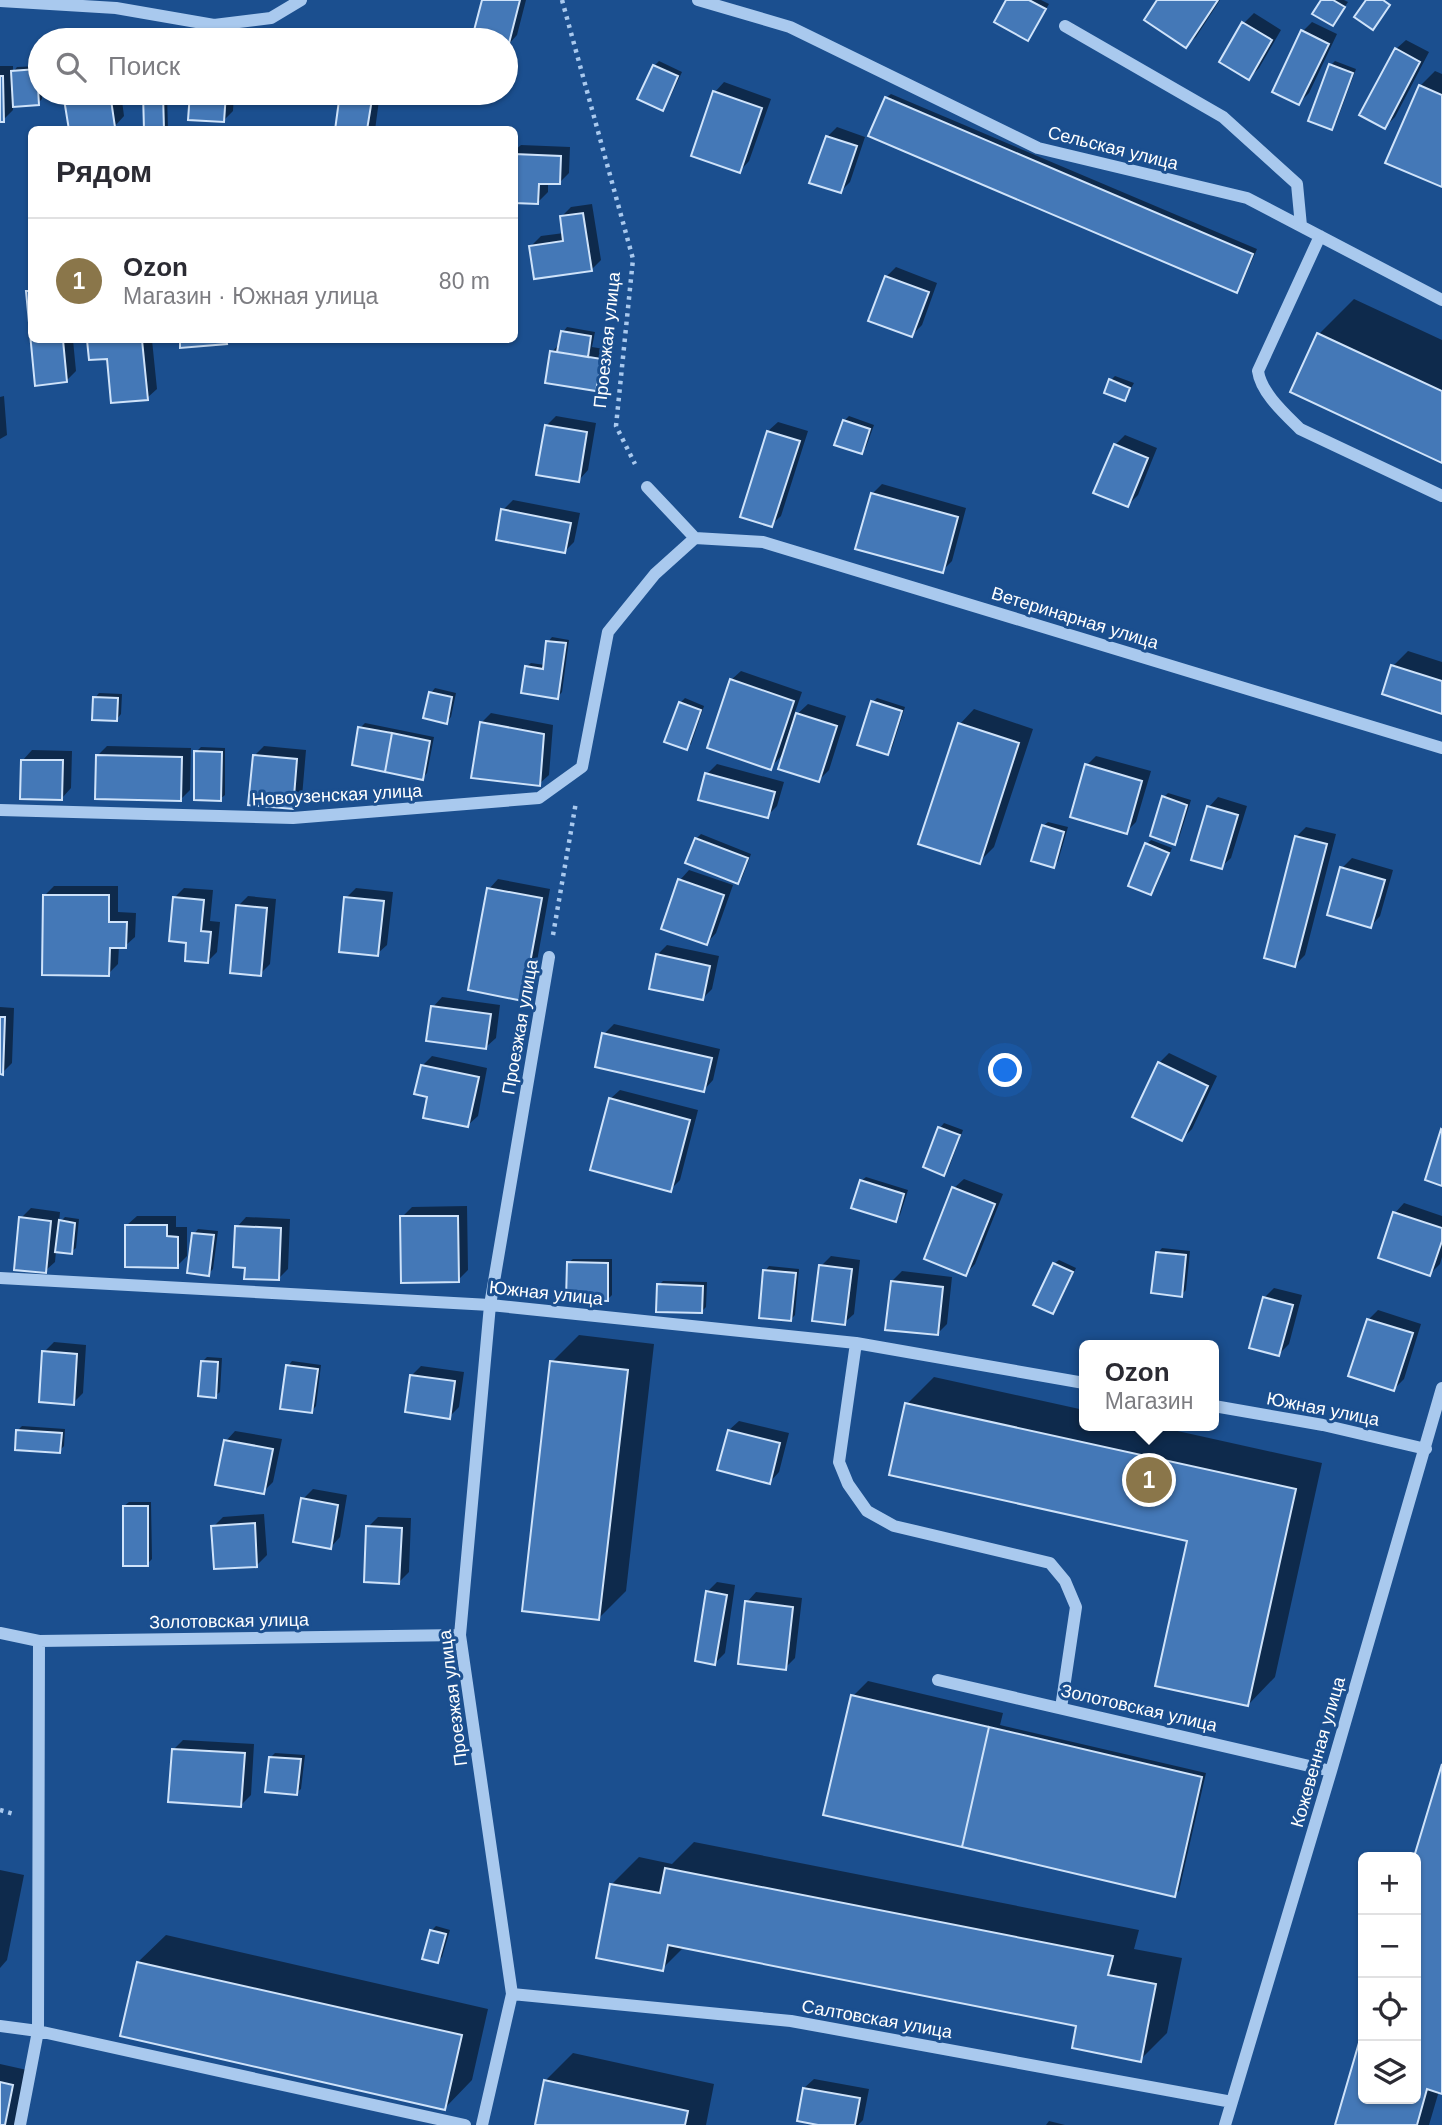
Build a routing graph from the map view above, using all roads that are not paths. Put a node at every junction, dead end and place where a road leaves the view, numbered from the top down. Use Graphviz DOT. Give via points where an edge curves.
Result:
graph roads {
  1 [pos="300,0"];
  2 [pos="698,0"];
  3 [pos="0,1"];
  4 [pos="1065,26"];
  5 [pos="1301,226"];
  6 [pos="1320,236"];
  7 [pos="1442,300"];
  8 [pos="647,487"];
  9 [pos="1442,496"];
  10 [pos="695,538"];
  11 [pos="1442,748"];
  12 [pos="0,810"];
  13 [pos="549,957"];
  14 [pos="0,1279"];
  15 [pos="490,1305"];
  16 [pos="856,1343"];
  17 [pos="1079,1382"];
  18 [pos="1442,1388"];
  19 [pos="1219,1407"];
  20 [pos="1426,1449"];
  21 [pos="0,1633"];
  22 [pos="460,1636"];
  23 [pos="39,1641"];
  24 [pos="937,1680"];
  25 [pos="1061,1708"];
  26 [pos="1331,1771"];
  27 [pos="513,1994"];
  28 [pos="0,2026"];
  29 [pos="38,2031"];
  30 [pos="1232,2102"];
  31 [pos="20,2125"];
  32 [pos="465,2125"];
  33 [pos="482,2125"];
  34 [pos="1225,2125"];
  1 -- 3 [label="street" via="271,19 214,25 116,8"];
  2 -- 5 [label="street, Сельская улица" via="790,27 1038,148 1247,198"];
  4 -- 5 [label="street" via="1223,117 1297,184"];
  5 -- 6 [label="street, Сельская улица"];
  6 -- 7 [label="street, Сельская улица"];
  6 -- 9 [label="street" via="1258,371 1259,380 1300,429"];
  8 -- 10 [label="street"];
  10 -- 11 [label="street, Ветеринарная улица" via="763,542"];
  10 -- 12 [label="street, Новоузенская улица" via="655,574 608,632 582,767 539,798 293,818"];
  13 -- 15 [label="street, Проезжая улица"];
  14 -- 15 [label="street, Южная улица"];
  15 -- 16 [label="street, Южная улица"];
  15 -- 22 [label="street, Проезжая улица"];
  16 -- 17 [label="street, Южная улица"];
  16 -- 25 [label="street" via="839,1462 848,1484 867,1511 894,1525 1050,1563 1065,1581 1076,1607"];
  18 -- 20 [label="street, Кожевенная улица"];
  19 -- 20 [label="street, Южная улица"];
  20 -- 26 [label="street, Кожевенная улица"];
  21 -- 23 [label="street, Золотовская улица"];
  22 -- 23 [label="street, Золотовская улица"];
  22 -- 27 [label="street, Проезжая улица"];
  23 -- 29 [label="street"];
  24 -- 25 [label="street, Золотовская улица"];
  25 -- 26 [label="street, Золотовская улица"];
  26 -- 30 [label="street, Кожевенная улица"];
  27 -- 30 [label="street, Салтовская улица" via="790,2021"];
  27 -- 33 [label="street, Проезжая улица"];
  28 -- 29 [label="street"];
  29 -- 31 [label="street"];
  29 -- 32 [label="street"];
  30 -- 34 [label="street, Кожевенная улица"];
}
